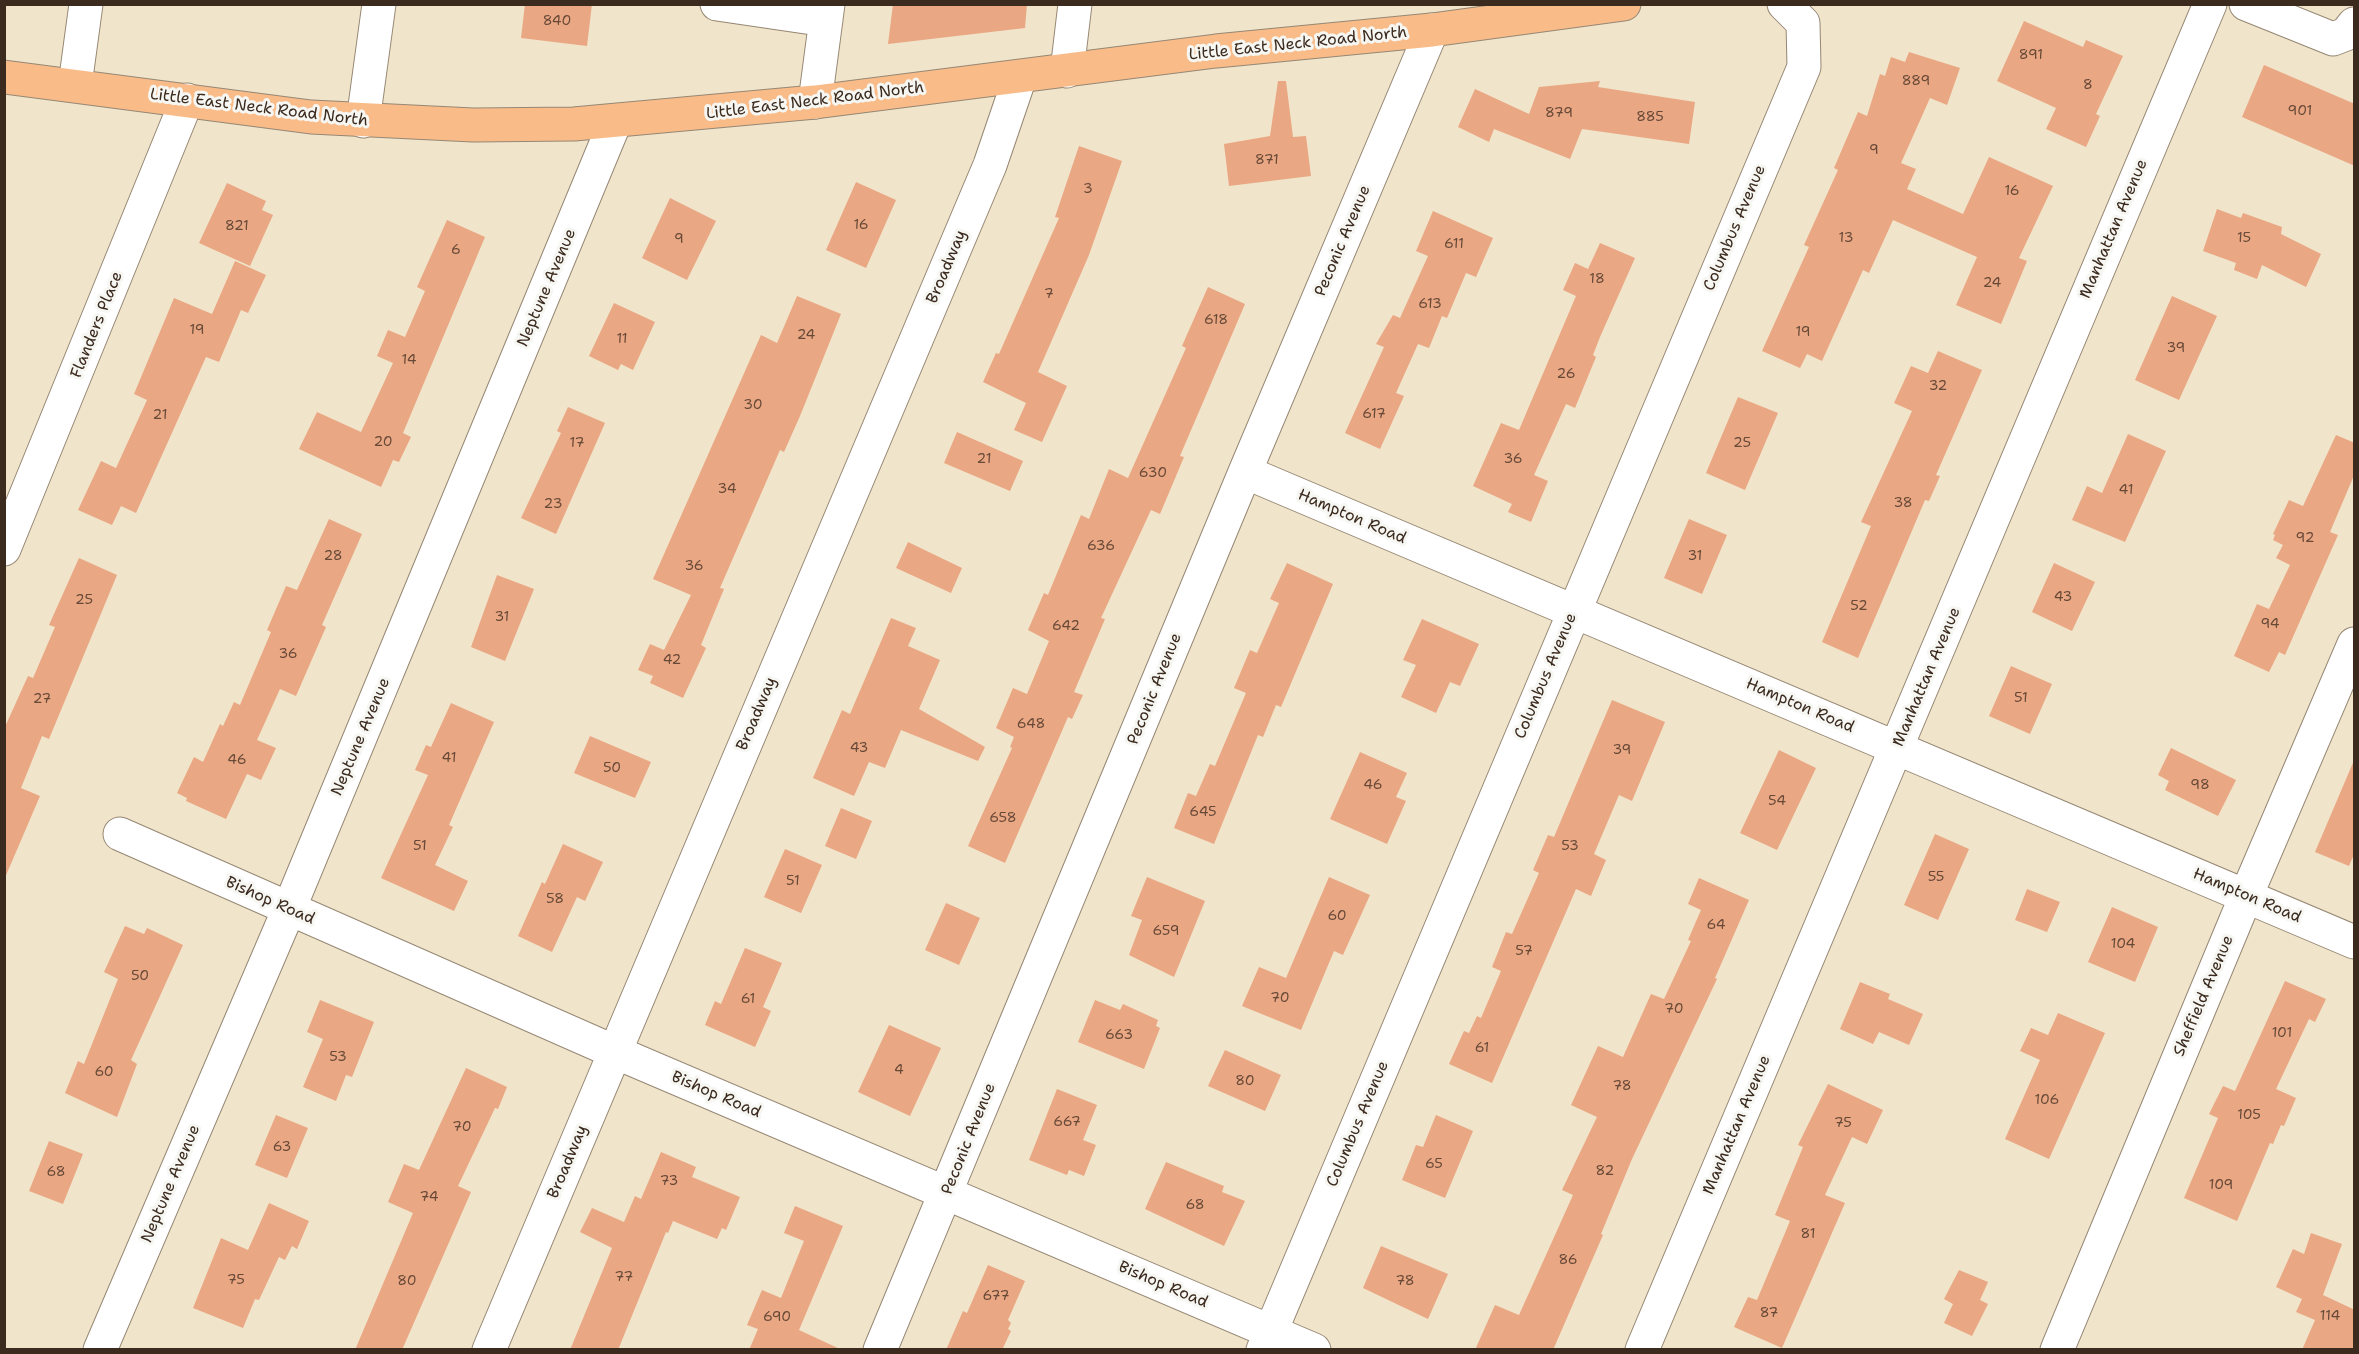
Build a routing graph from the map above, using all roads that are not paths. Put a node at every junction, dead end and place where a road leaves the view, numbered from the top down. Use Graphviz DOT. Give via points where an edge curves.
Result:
graph roads {
  1 [pos="86,4"];
  2 [pos="379,4"];
  3 [pos="717,4"];
  4 [pos="1075,4"];
  5 [pos="1624,4"];
  6 [pos="1784,4"];
  7 [pos="2210,4"];
  8 [pos="2246,4"];
  9 [pos="1529,10"];
  10 [pos="827,12"];
  11 [pos="2355,24"];
  12 [pos="1432,30"];
  13 [pos="1067,71"];
  14 [pos="4,77"];
  15 [pos="1020,77"];
  16 [pos="75,85"];
  17 [pos="187,100"];
  18 [pos="815,102"];
  19 [pos="363,121"];
  20 [pos="615,122"];
  21 [pos="1245,472"];
  22 [pos="4,549"];
  23 [pos="1574,609"];
  24 [pos="2355,644"];
  25 [pos="1898,748"];
  26 [pos="120,834"];
  27 [pos="2246,896"];
  28 [pos="289,909"];
  29 [pos="2355,942"];
  30 [pos="615,1052"];
  31 [pos="947,1193"];
  32 [pos="1266,1341"];
  33 [pos="100,1350"];
  34 [pos="489,1350"];
  35 [pos="880,1350"];
  36 [pos="1314,1350"];
  37 [pos="1642,1350"];
  38 [pos="2057,1350"];
  1 -- 16 [label="street"];
  2 -- 19 [label="street"];
  3 -- 10 [label="street"];
  4 -- 13 [label="street"];
  5 -- 9 [label="main road, Little East Neck Road North"];
  6 -- 23 [label="street, Columbus Avenue" via="1803,23 1804,67"];
  7 -- 25 [label="street, Manhattan Avenue"];
  8 -- 11 [label="street" via="2332,39 2346,34"];
  9 -- 12 [label="main road, Little East Neck Road North"];
  10 -- 18 [label="street"];
  12 -- 13 [label="main road, Little East Neck Road North" via="1216,51"];
  12 -- 21 [label="street, Peconic Avenue"];
  13 -- 15 [label="main road, Little East Neck Road North"];
  14 -- 16 [label="main road, Little East Neck Road North"];
  15 -- 18 [label="main road, Little East Neck Road North"];
  15 -- 30 [label="street, Broadway" via="990,165"];
  16 -- 17 [label="main road, Little East Neck Road North"];
  17 -- 19 [label="main road, Little East Neck Road North"];
  17 -- 22 [label="street, Flanders Place"];
  18 -- 20 [label="main road, Little East Neck Road North"];
  19 -- 20 [label="main road, Little East Neck Road North" via="473,126"];
  20 -- 28 [label="street, Neptune Avenue"];
  21 -- 23 [label="street, Hampton Road"];
  21 -- 31 [label="street, Peconic Avenue"];
  23 -- 25 [label="street, Hampton Road"];
  23 -- 32 [label="street, Columbus Avenue"];
  24 -- 27 [label="street, Sheffield Avenue"];
  25 -- 27 [label="street, Hampton Road"];
  25 -- 37 [label="street, Manhattan Avenue"];
  26 -- 28 [label="street, Bishop Road"];
  27 -- 29 [label="street, Hampton Road"];
  27 -- 38 [label="street, Sheffield Avenue"];
  28 -- 30 [label="street, Bishop Road"];
  28 -- 33 [label="street, Neptune Avenue"];
  30 -- 31 [label="street, Bishop Road"];
  30 -- 34 [label="street, Broadway"];
  31 -- 32 [label="street, Bishop Road"];
  31 -- 35 [label="street, Peconic Avenue"];
  32 -- 36 [label="street, Bishop Road"];
}
